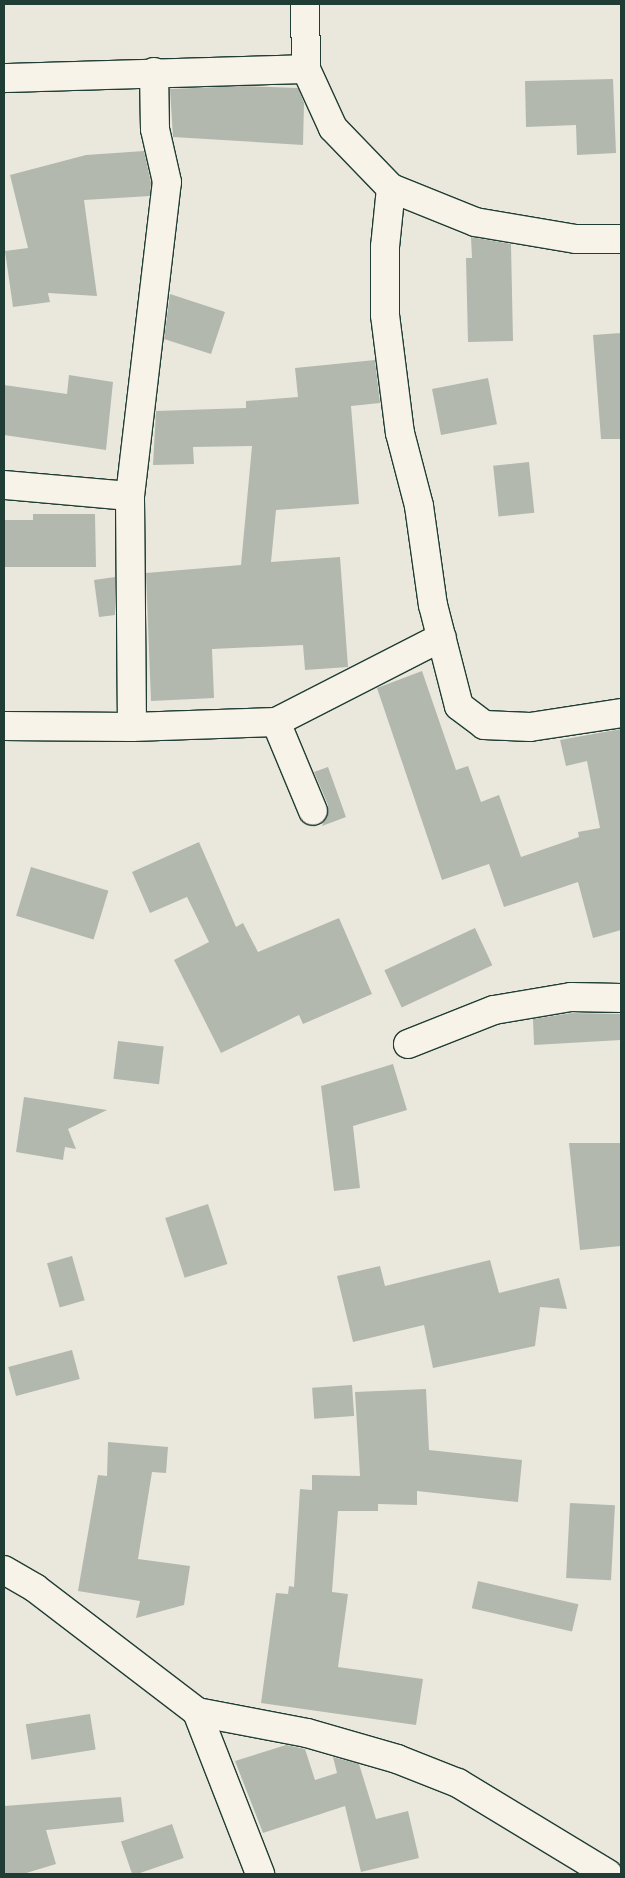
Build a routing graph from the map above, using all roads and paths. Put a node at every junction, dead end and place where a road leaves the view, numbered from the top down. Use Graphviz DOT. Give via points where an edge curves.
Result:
graph roads {
  1 [pos="305,4"];
  2 [pos="306,69"];
  3 [pos="154,72"];
  4 [pos="4,78"];
  5 [pos="391,188"];
  6 [pos="621,239"];
  7 [pos="4,485"];
  8 [pos="130,496"];
  9 [pos="442,637"];
  10 [pos="621,713"];
  11 [pos="276,722"];
  12 [pos="4,726"];
  13 [pos="132,727"];
  14 [pos="313,811"];
  15 [pos="621,998"];
  16 [pos="408,1044"];
  17 [pos="4,1570"];
  18 [pos="197,1712"];
  19 [pos="260,1874"];
  20 [pos="608,1874"];
  1 -- 2 [label="street"];
  2 -- 3 [label="street"];
  2 -- 5 [label="street" via="333,128"];
  3 -- 4 [label="street"];
  3 -- 8 [label="street" via="155,129 167,182"];
  5 -- 6 [label="street" via="475,222 576,239"];
  5 -- 9 [label="street" via="385,247 385,315 400,434 419,506 433,605"];
  7 -- 8 [label="street"];
  8 -- 13 [label="street"];
  9 -- 10 [label="street" via="459,706 484,725 530,727"];
  9 -- 11 [label="street"];
  11 -- 13 [label="street"];
  11 -- 14 [label="street"];
  12 -- 13 [label="street"];
  15 -- 16 [label="street" via="571,997 494,1010"];
  17 -- 18 [label="street" via="35,1588"];
  18 -- 19 [label="street"];
  18 -- 20 [label="street" via="307,1733 405,1762 458,1782"];
}
